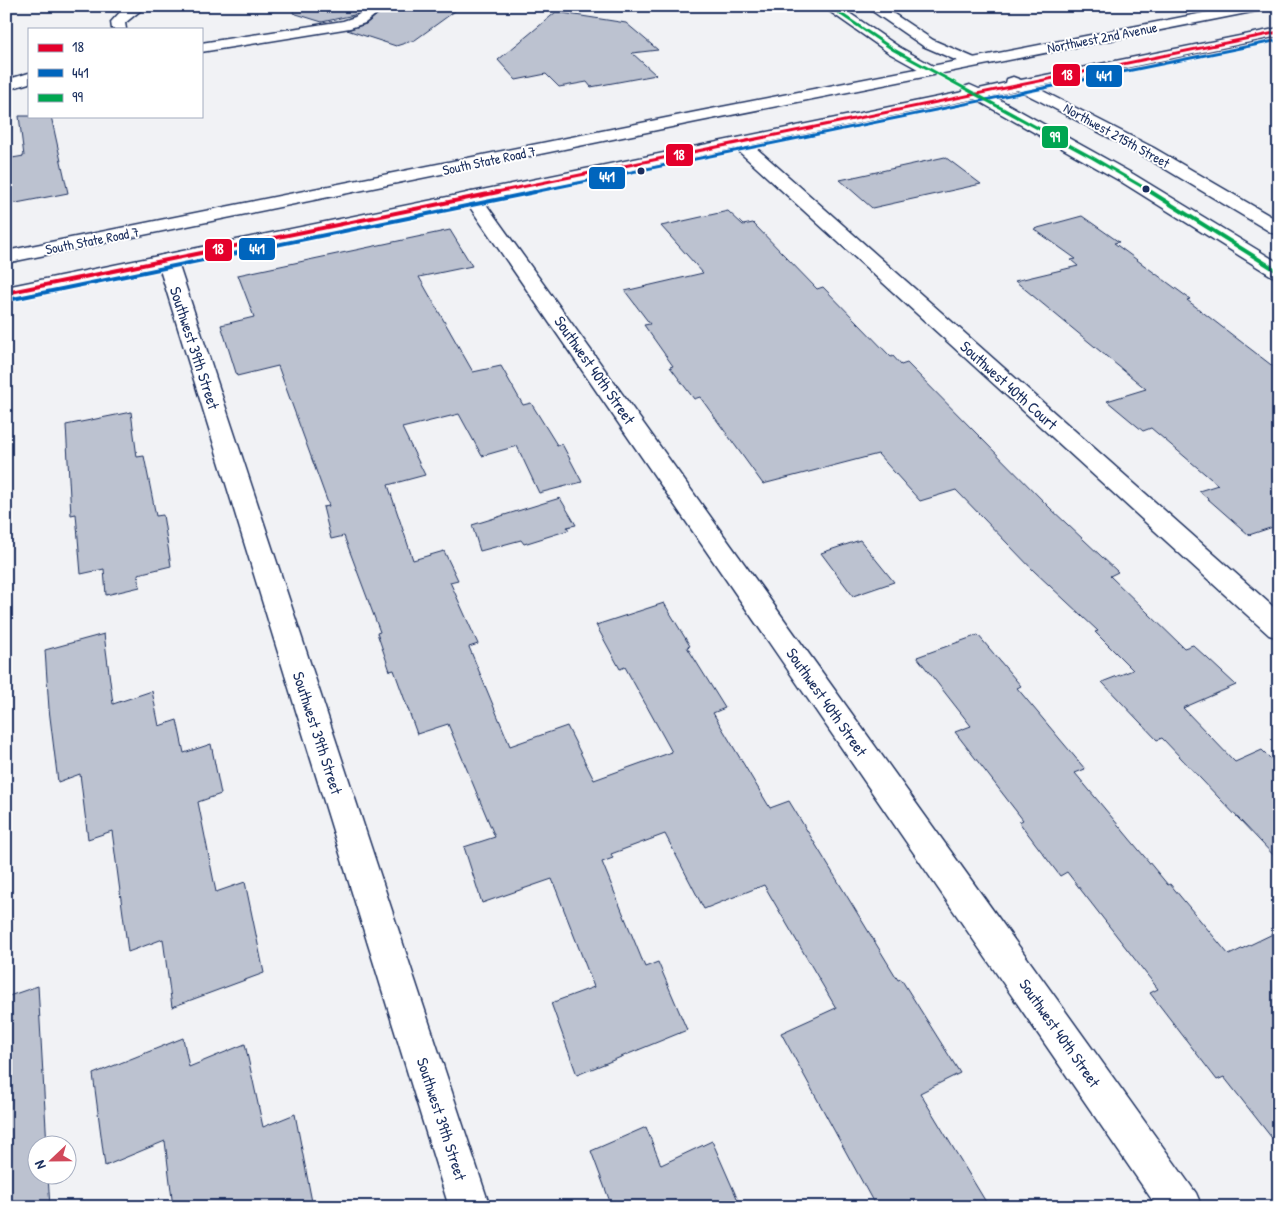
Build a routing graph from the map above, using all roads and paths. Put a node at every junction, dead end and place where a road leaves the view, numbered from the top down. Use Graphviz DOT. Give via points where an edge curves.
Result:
graph roads {
  1 [pos="139,6"];
  2 [pos="379,6"];
  3 [pos="829,6"];
  4 [pos="872,6"];
  5 [pos="1262,6"];
  6 [pos="118,28"];
  7 [pos="1279,32"];
  8 [pos="202,48"];
  9 [pos="972,62"];
  10 [pos="930,70"];
  11 [pos="28,78"];
  12 [pos="1019,84"];
  13 [pos="6,85"];
  14 [pos="975,93"];
  15 [pos="740,142"];
  16 [pos="472,197"];
  17 [pos="1279,229"];
  18 [pos="6,257"];
  19 [pos="167,260"];
  20 [pos="1279,272"];
  21 [pos="6,293"];
  22 [pos="1279,628"];
  23 [pos="470,1207"];
  24 [pos="1182,1207"];
  1 -- 6 [label="main road" via="118,22"];
  2 -- 8 [label="main road" via="360,20 345,25"];
  3 -- 10 [label="main road, Northwest 215th Street"];
  4 -- 9 [label="main road, Northwest 215th Street" via="928,43"];
  5 -- 9 [label="main road, Northwest 2nd Avenue"];
  7 -- 12 [label="main road, Northwest 2nd Avenue"];
  9 -- 10 [label="main road, South State Road 7"];
  9 -- 12 [label="main road, Northwest 215th Street"];
  10 -- 14 [label="main road, Northwest 215th Street"];
  10 -- 18 [label="main road, South State Road 7"];
  11 -- 13 [label="main road"];
  12 -- 14 [label="main road, South State Road 7"];
  12 -- 17 [label="main road, Northwest 215th Street" via="1179,169"];
  14 -- 15 [label="main road, South State Road 7"];
  14 -- 20 [label="main road, Northwest 215th Street" via="1188,214"];
  15 -- 16 [label="main road, South State Road 7"];
  15 -- 22 [label="main road, Southwest 40th Court"];
  16 -- 19 [label="main road, South State Road 7"];
  16 -- 24 [label="main road, Southwest 40th Street"];
  19 -- 21 [label="main road, South State Road 7"];
  19 -- 23 [label="main road, Southwest 39th Street"];
}
